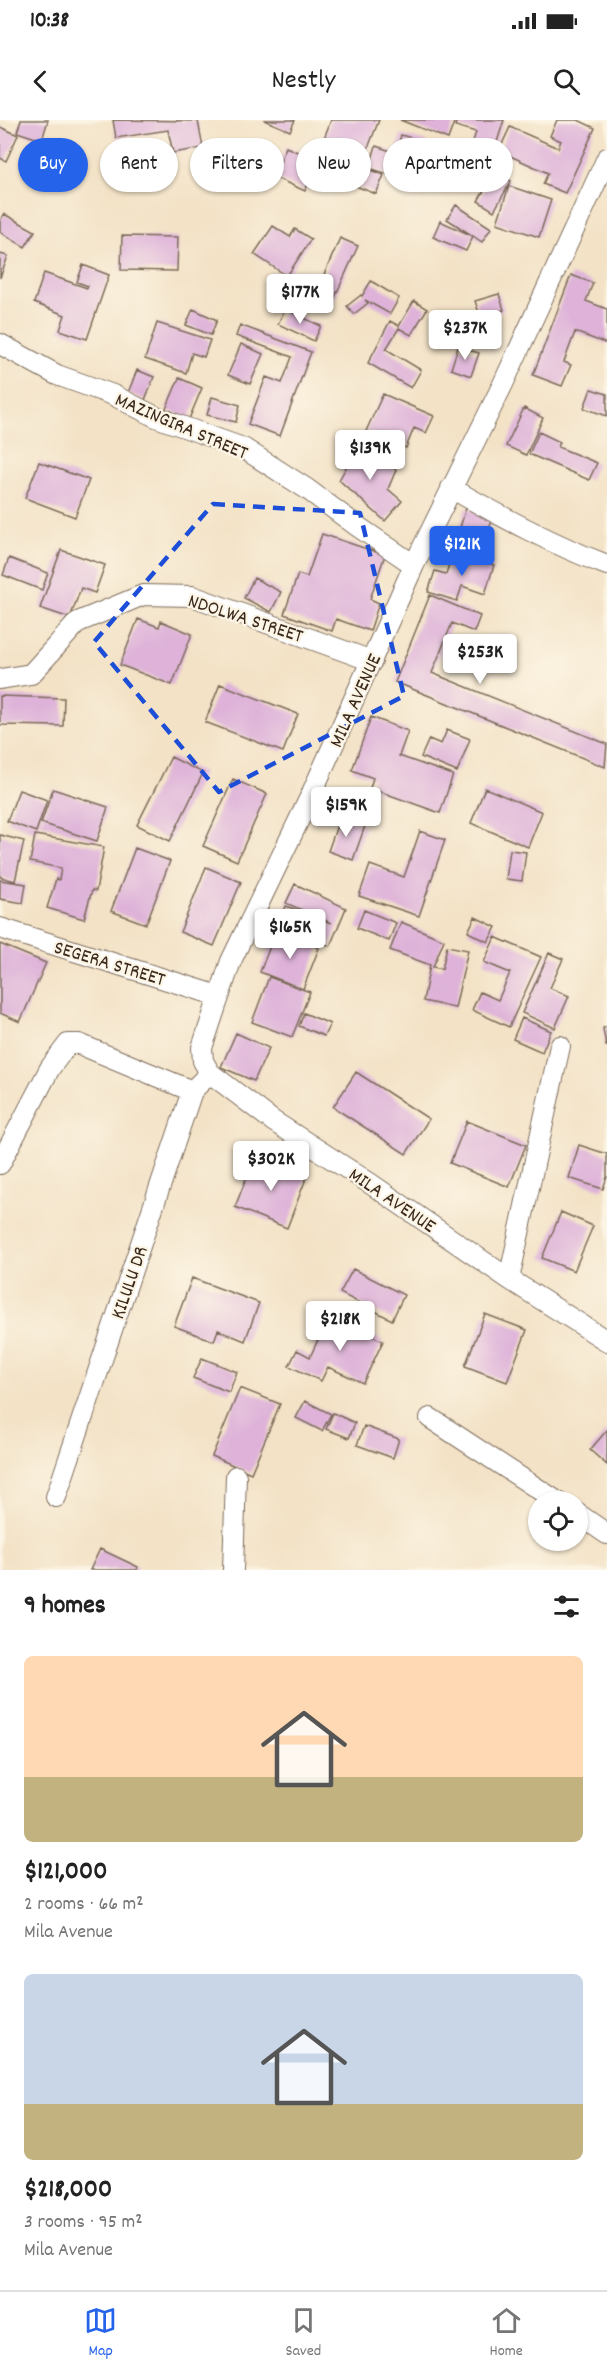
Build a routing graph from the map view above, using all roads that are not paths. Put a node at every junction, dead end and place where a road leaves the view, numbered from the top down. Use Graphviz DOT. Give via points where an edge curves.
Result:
graph roads {
  1 [pos="607,158"];
  2 [pos="0,344"];
  3 [pos="452,488"];
  4 [pos="414,564"];
  5 [pos="607,565"];
  6 [pos="372,661"];
  7 [pos="0,679"];
  8 [pos="0,928"];
  9 [pos="219,996"];
  10 [pos="560,1046"];
  11 [pos="210,1074"];
  12 [pos="192,1091"];
  13 [pos="0,1164"];
  14 [pos="509,1278"];
  15 [pos="607,1341"];
  16 [pos="430,1418"];
  17 [pos="236,1476"];
  18 [pos="541,1491"];
  19 [pos="56,1497"];
  20 [pos="588,1521"];
  21 [pos="607,1534"];
  22 [pos="233,1570"];
  1 -- 3 [label="street, MILA AVENUE"];
  2 -- 4 [label="street, MAZINGIRA STREET" via="57,375 243,448"];
  3 -- 4 [label="street, MILA AVENUE"];
  3 -- 5 [label="street" via="562,548"];
  4 -- 6 [label="street, MILA AVENUE"];
  6 -- 7 [label="street, NDOLWA STREET" via="192,596 143,596 78,622 31,674"];
  6 -- 9 [label="street, MILA AVENUE" via="231,961"];
  8 -- 9 [label="street, SEGERA STREET"];
  9 -- 11 [label="street, MILA AVENUE" via="202,1048 203,1062"];
  10 -- 14 [label="street"];
  11 -- 12 [label="street, KILULU DR"];
  11 -- 14 [label="street, MILA AVENUE"];
  12 -- 13 [label="street" via="78,1044 68,1044 50,1068"];
  12 -- 19 [label="street, KILULU DR"];
  14 -- 15 [label="street, MILA AVENUE"];
  16 -- 18 [label="street"];
  17 -- 22 [label="street"];
  20 -- 21 [label="street"];
}
